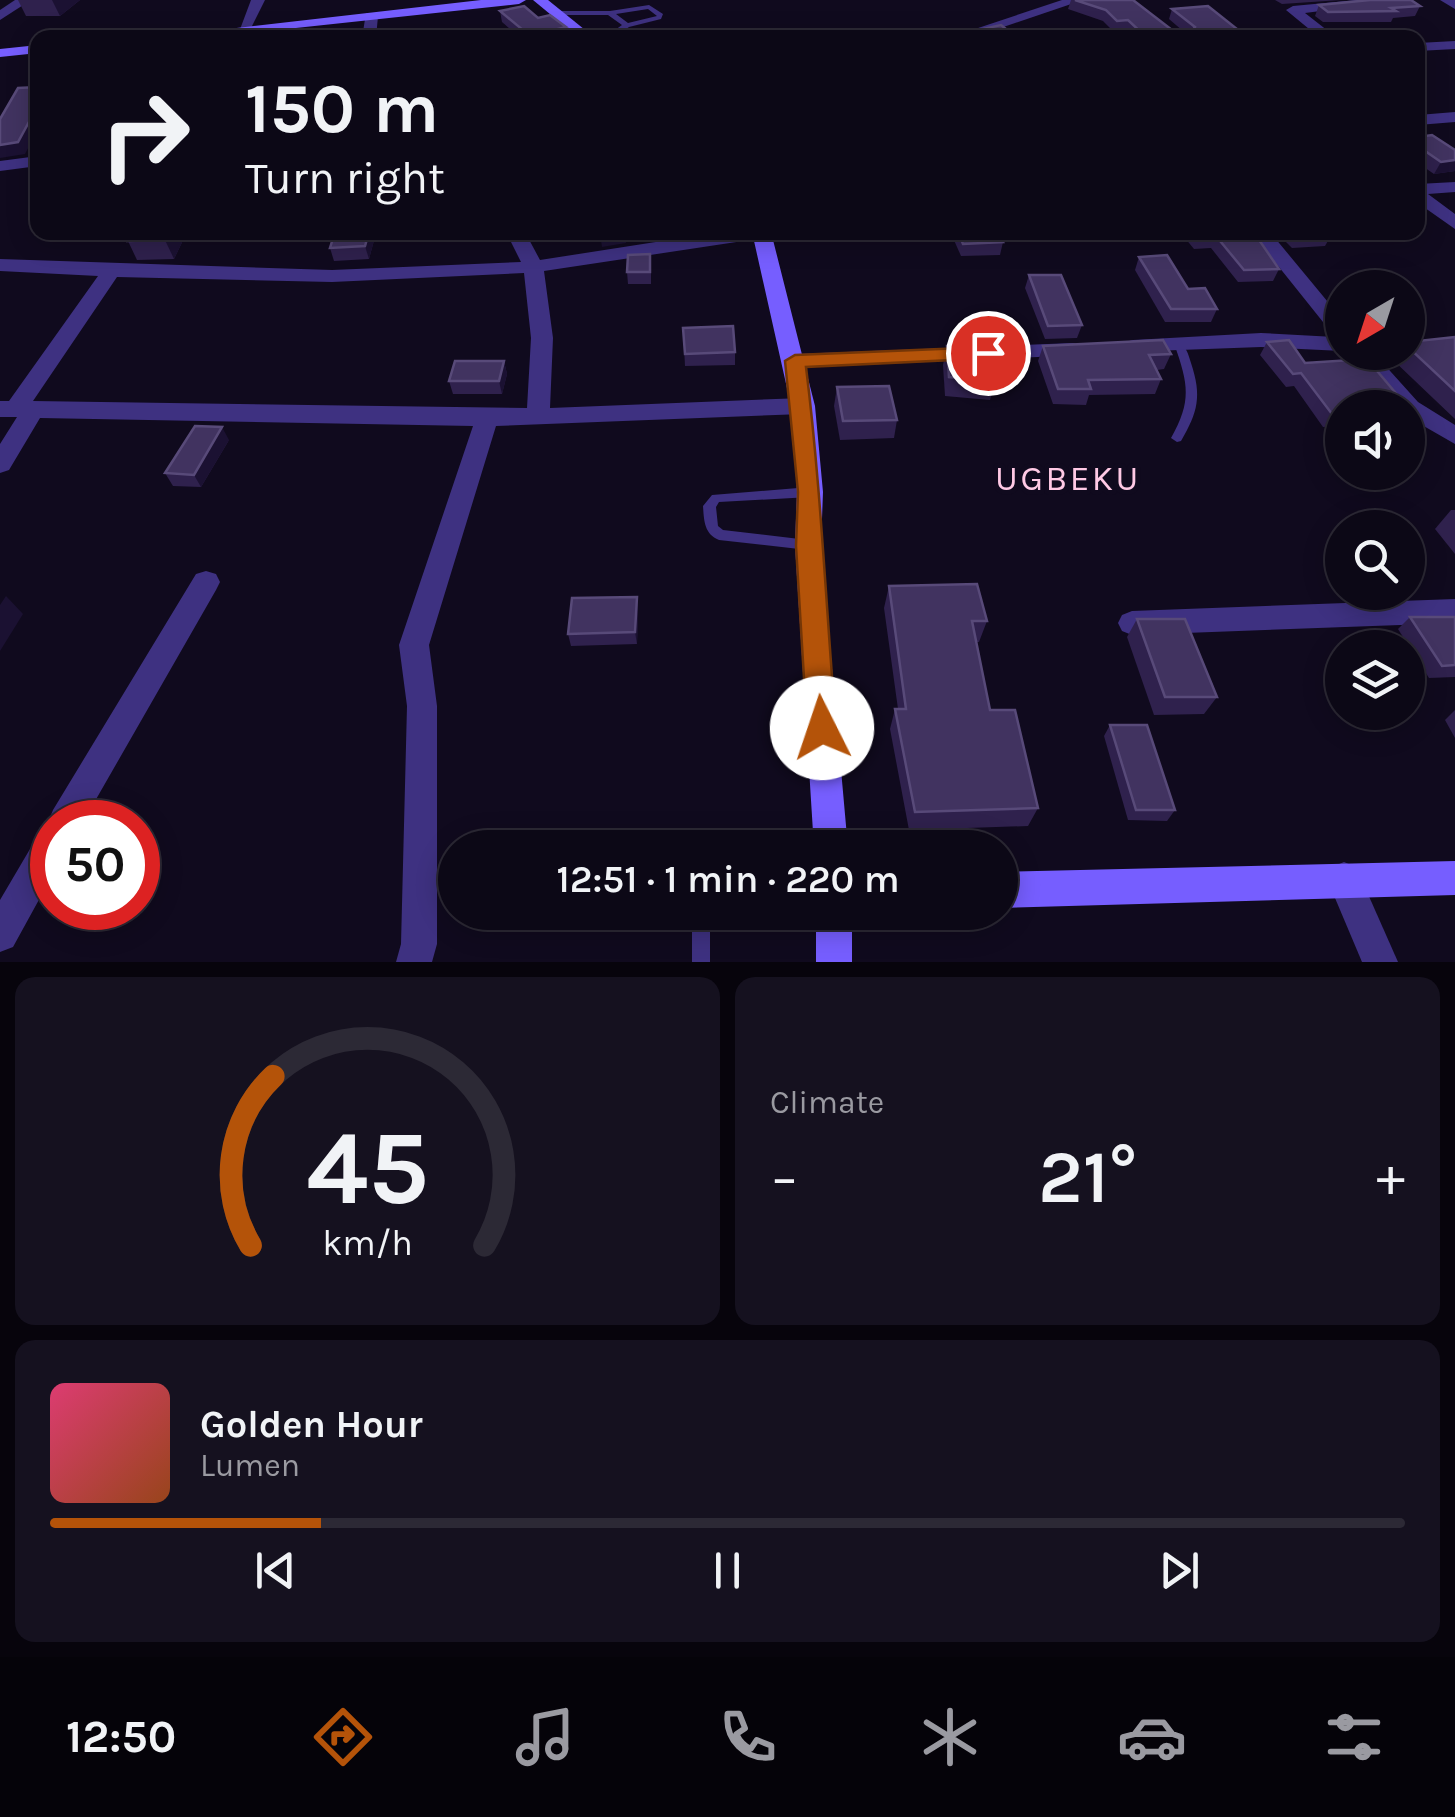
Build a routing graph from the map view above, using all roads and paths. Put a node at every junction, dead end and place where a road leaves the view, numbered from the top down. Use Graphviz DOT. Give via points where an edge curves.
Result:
graph roads {
  1 [pos="0,0"];
  2 [pos="23,0"];
  3 [pos="258,0"];
  4 [pos="519,0"];
  5 [pos="540,0"];
  6 [pos="1076,0"];
  7 [pos="1447,0"];
  8 [pos="1376,2"];
  9 [pos="1455,4"];
  10 [pos="381,10"];
  11 [pos="557,13"];
  12 [pos="610,14"];
  13 [pos="0,16"];
  14 [pos="627,25"];
  15 [pos="990,27"];
  16 [pos="237,30"];
  17 [pos="249,30"];
  18 [pos="578,30"];
  19 [pos="619,30"];
  20 [pos="980,30"];
  21 [pos="994,30"];
  22 [pos="1319,30"];
  23 [pos="1455,45"];
  24 [pos="1425,47"];
  25 [pos="30,50"];
  26 [pos="0,52"];
  27 [pos="1455,117"];
  28 [pos="1425,119"];
  29 [pos="30,159"];
  30 [pos="0,166"];
  31 [pos="1455,187"];
  32 [pos="1425,191"];
  33 [pos="1425,198"];
  34 [pos="1455,223"];
  35 [pos="520,240"];
  36 [pos="708,240"];
  37 [pos="764,240"];
  38 [pos="1267,240"];
  39 [pos="0,265"];
  40 [pos="534,266"];
  41 [pos="111,271"];
  42 [pos="1325,311"];
  43 [pos="1325,343"];
  44 [pos="1180,346"];
  45 [pos="795,361"];
  46 [pos="1376,370"];
  47 [pos="803,406"];
  48 [pos="17,409"];
  49 [pos="538,417"];
  50 [pos="487,418"];
  51 [pos="1455,436"];
  52 [pos="1177,438"];
  53 [pos="0,464"];
  54 [pos="810,492"];
  55 [pos="808,546"];
  56 [pos="206,582"];
  57 [pos="1455,610"];
  58 [pos="1132,623"];
  59 [pos="78,800"];
  60 [pos="830,830"];
  61 [pos="1455,878"];
  62 [pos="1344,879"];
  63 [pos="30,882"];
  64 [pos="1018,889"];
  65 [pos="701,930"];
  66 [pos="829,930"];
  67 [pos="0,934"];
  68 [pos="414,962"];
  69 [pos="701,962"];
  70 [pos="834,962"];
  71 [pos="1380,962"];
  1 -- 2 [label="street"];
  2 -- 13 [label="street"];
  3 -- 16 [label="street"];
  4 -- 10 [label="main road"];
  5 -- 11 [label="main road"];
  6 -- 15 [label="street"];
  7 -- 9 [label="street"];
  8 -- 22 [label="street" via="1293,10"];
  10 -- 17 [label="main road"];
  11 -- 12 [label="lane"];
  11 -- 18 [label="main road"];
  12 -- 14 [label="lane"];
  12 -- 14 [label="lane" via="649,8 661,14"];
  14 -- 19 [label="lane"];
  15 -- 20 [label="street"];
  15 -- 21 [label="street"];
  23 -- 24 [label="street"];
  25 -- 26 [label="main road"];
  27 -- 28 [label="street"];
  29 -- 30 [label="street"];
  31 -- 32 [label="street"];
  33 -- 34 [label="street"];
  35 -- 40 [label="street"];
  36 -- 40 [label="street"];
  37 -- 45 [label="main road"];
  38 -- 42 [label="street"];
  39 -- 41 [label="street"];
  40 -- 41 [label="street" via="342,275"];
  40 -- 49 [label="street" via="542,338"];
  41 -- 48 [label="street"];
  43 -- 44 [label="street"];
  44 -- 45 [label="street"];
  44 -- 52 [label="lane" via="1196,392"];
  45 -- 47 [label="main road"];
  46 -- 51 [label="street" via="1410,408"];
  47 -- 49 [label="street"];
  47 -- 54 [label="main road"];
  48 -- 50 [label="street"];
  48 -- 53 [label="street"];
  49 -- 50 [label="street"];
  50 -- 68 [label="street" via="414,645 422,706"];
  54 -- 55 [label="main road"];
  54 -- 55 [label="lane" via="716,498 709,506 719,534"];
  55 -- 60 [label="main road"];
  56 -- 59 [label="street"];
  57 -- 58 [label="street"];
  61 -- 62 [label="main road"];
  62 -- 64 [label="main road"];
  62 -- 71 [label="street"];
  63 -- 67 [label="street"];
  65 -- 69 [label="lane"];
  66 -- 70 [label="main road"];
}
